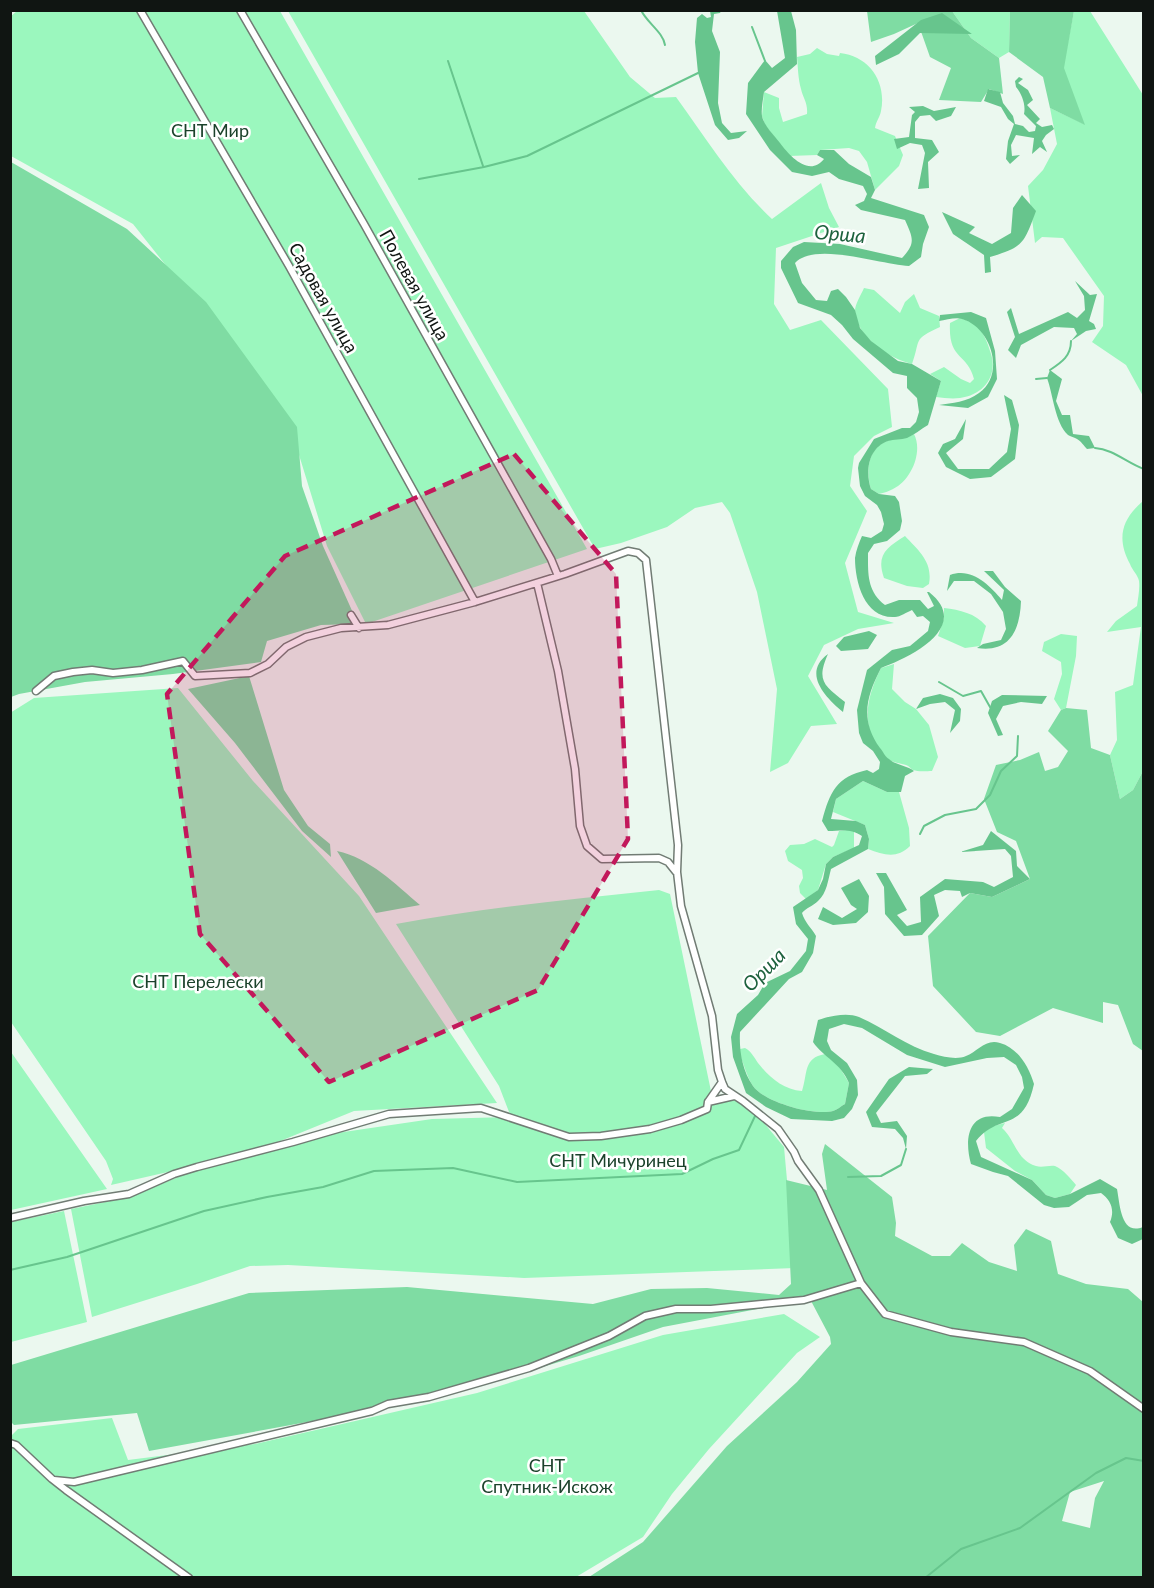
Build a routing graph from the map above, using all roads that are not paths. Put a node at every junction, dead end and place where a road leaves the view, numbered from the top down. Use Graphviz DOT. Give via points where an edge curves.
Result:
graph roads {
  1 [pos="140,10"];
  2 [pos="240,10"];
  3 [pos="558,576"];
  4 [pos="537,583"];
  5 [pos="475,603"];
  6 [pos="351,615"];
  7 [pos="358,628"];
  8 [pos="36,691"];
  9 [pos="676,872"];
  10 [pos="722,1082"];
  11 [pos="735,1096"];
  12 [pos="708,1102"];
  13 [pos="10,1218"];
  14 [pos="861,1283"];
  15 [pos="1143,1409"];
  16 [pos="10,1443"];
  17 [pos="54,1480"];
  18 [pos="189,1578"];
  1 -- 5 [label="street, Садовая улица" via="289,266"];
  2 -- 3 [label="street, Полевая улица" via="364,224"];
  3 -- 4 [label="street"];
  3 -- 9 [label="street" via="628,551 646,560 678,845"];
  4 -- 5 [label="street"];
  4 -- 9 [label="street" via="558,671 586,846 602,859 659,858"];
  5 -- 7 [label="street" via="388,625"];
  6 -- 7 [label="street"];
  7 -- 8 [label="street" via="306,637 250,673 195,675 183,661 142,670 92,670 54,676"];
  9 -- 10 [label="street" via="681,906 712,1016"];
  10 -- 11 [label="street"];
  10 -- 12 [label="street"];
  11 -- 12 [label="street"];
  11 -- 14 [label="street" via="778,1129 795,1152 819,1190"];
  12 -- 13 [label="street" via="707,1109 650,1130 601,1136 570,1137 481,1108 389,1114 174,1174 129,1194"];
  14 -- 15 [label="street" via="885,1314 951,1332 1024,1342 1089,1371"];
  14 -- 17 [label="street" via="804,1300 676,1309 645,1316 609,1336 529,1368 429,1397 74,1482"];
  16 -- 17 [label="street" via="16,1444"];
  17 -- 18 [label="street"];
}
